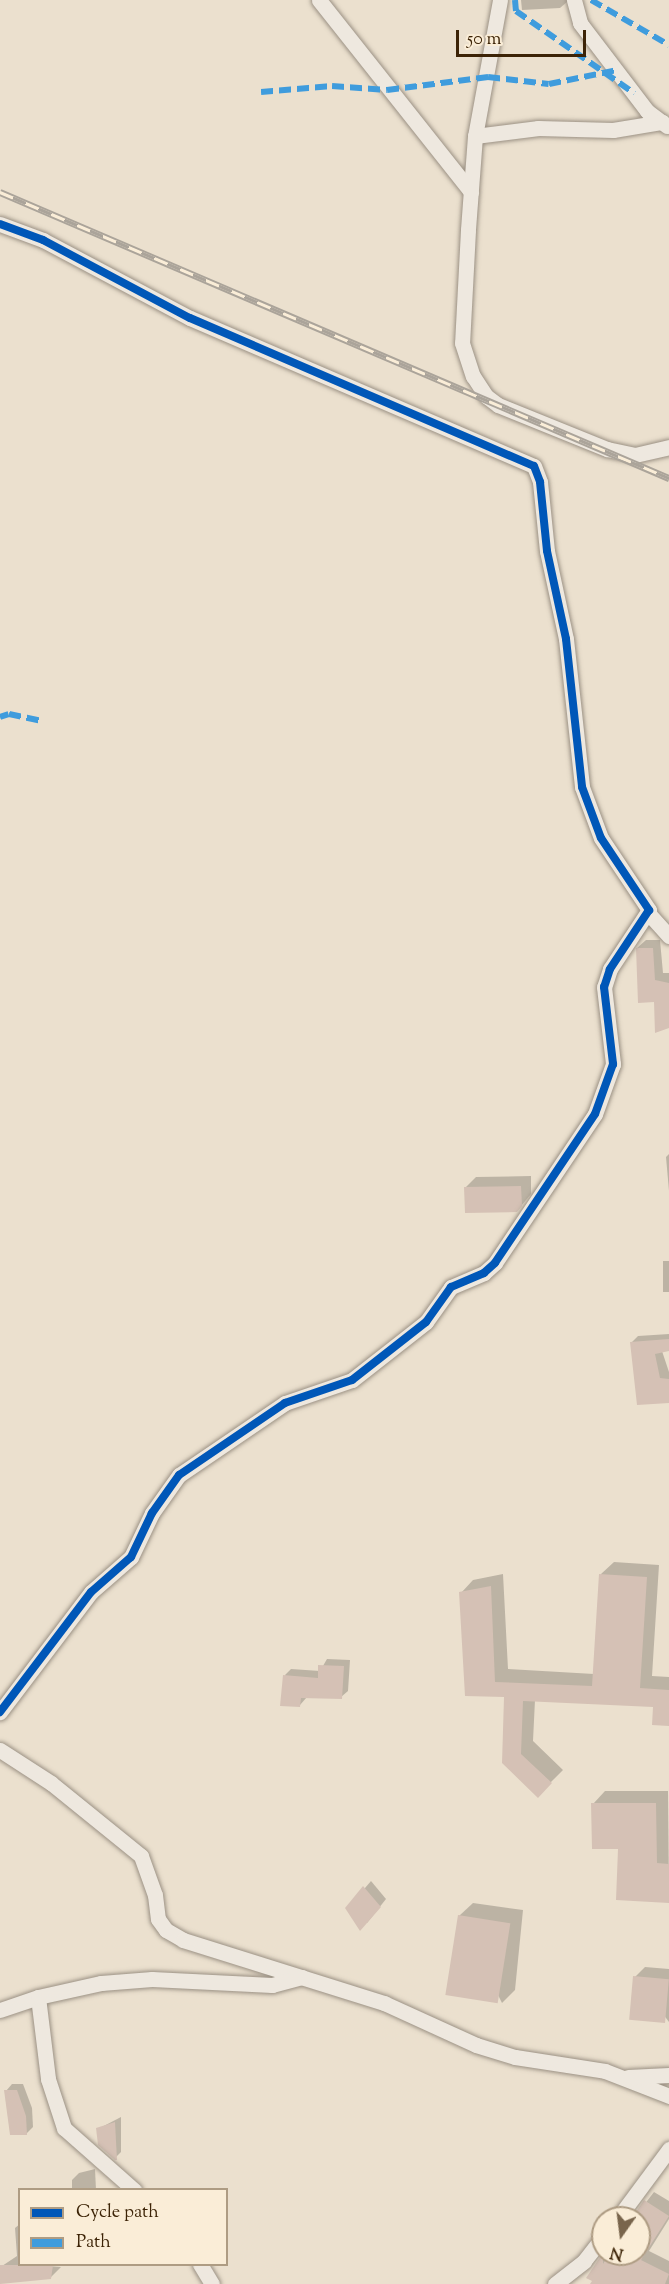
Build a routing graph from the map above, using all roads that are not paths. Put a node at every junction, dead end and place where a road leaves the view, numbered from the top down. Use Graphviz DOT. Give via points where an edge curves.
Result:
graph roads {
  1 [pos="319,0"];
  2 [pos="500,0"];
  3 [pos="574,0"];
  4 [pos="665,125"];
  5 [pos="475,136"];
  6 [pos="471,192"];
  7 [pos="0,225"];
  8 [pos="669,447"];
  9 [pos="649,914"];
  10 [pos="669,936"];
  11 [pos="0,1712"];
  12 [pos="0,1750"];
  13 [pos="302,1977"];
  14 [pos="38,1996"];
  15 [pos="0,2010"];
  16 [pos="669,2075"];
  17 [pos="625,2077"];
  18 [pos="669,2096"];
  19 [pos="669,2149"];
  20 [pos="132,2188"];
  21 [pos="627,2206"];
  22 [pos="591,2252"];
  23 [pos="201,2266"];
  24 [pos="212,2284"];
  25 [pos="555,2284"];
  1 -- 6 [label="street"];
  2 -- 5 [label="street"];
  3 -- 4 [label="street" via="580,23 647,111"];
  4 -- 5 [label="street" via="613,130 538,128"];
  5 -- 6 [label="street"];
  6 -- 8 [label="street" via="462,343 473,376 486,396 498,405 607,449 635,455"];
  7 -- 9 [label="street" via="43,240 190,318 534,466 566,639 582,786 601,838"];
  9 -- 10 [label="street"];
  9 -- 11 [label="street" via="610,969 604,987 613,1064 595,1114 495,1263 484,1273 451,1287 426,1322 351,1380 285,1403 179,1475 152,1513 131,1557 92,1592"];
  12 -- 13 [label="street" via="51,1784 141,1856 155,1895 158,1919 166,1930 189,1943"];
  13 -- 14 [label="street" via="272,1985 129,1981"];
  13 -- 17 [label="street" via="384,2003 476,2045 515,2057"];
  14 -- 15 [label="street"];
  14 -- 20 [label="street" via="48,2079 64,2128"];
  16 -- 17 [label="street"];
  17 -- 18 [label="street"];
  19 -- 21 [label="street"];
  22 -- 25 [label="street"];
  23 -- 24 [label="street"];
}
